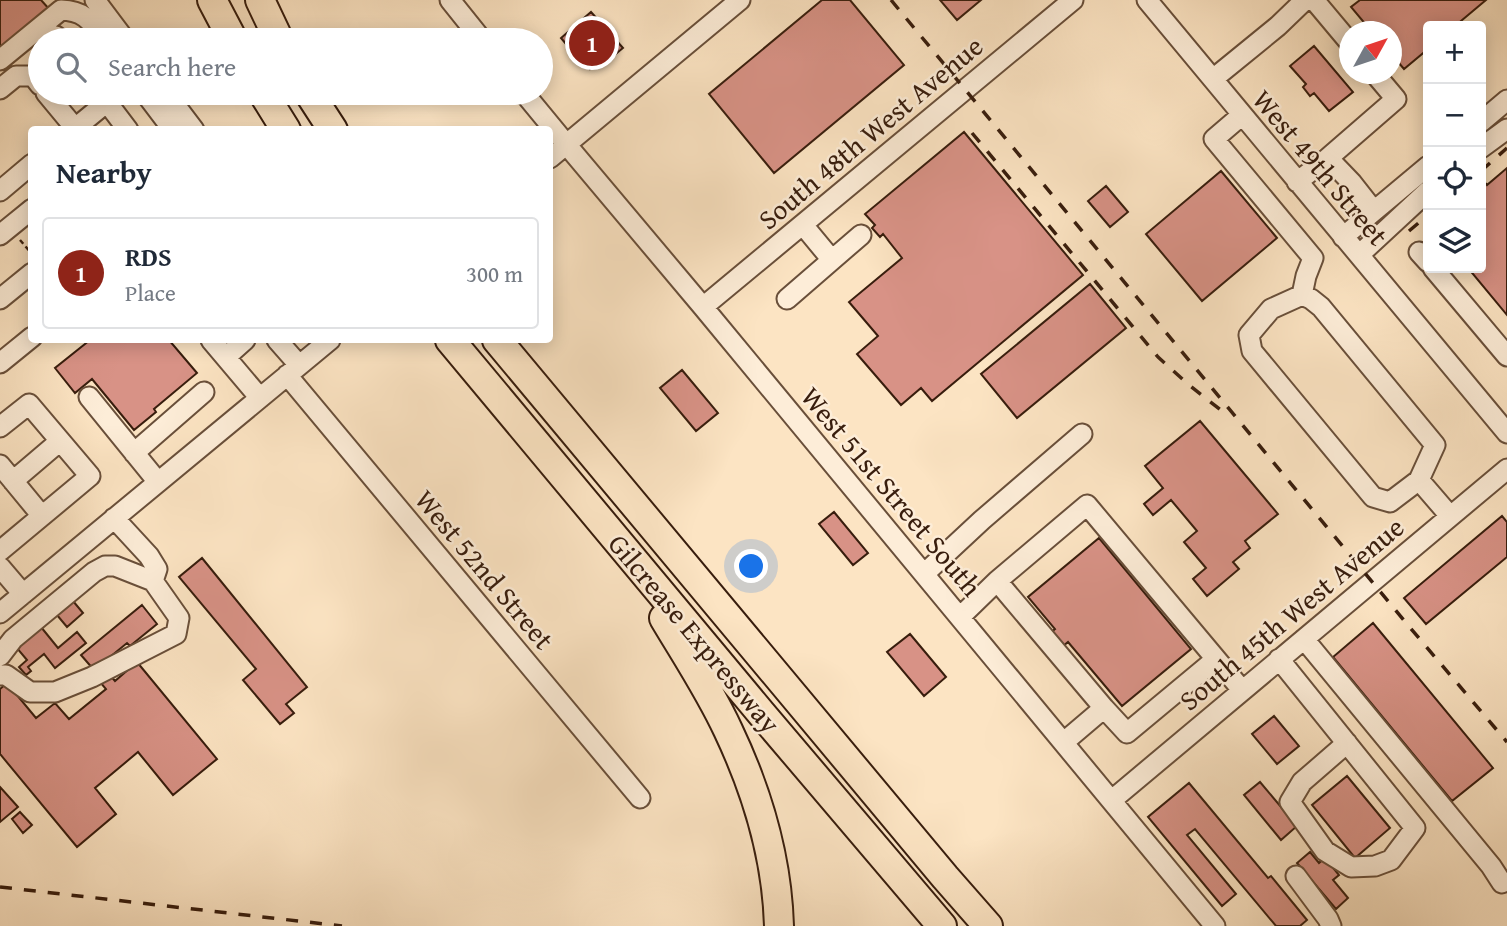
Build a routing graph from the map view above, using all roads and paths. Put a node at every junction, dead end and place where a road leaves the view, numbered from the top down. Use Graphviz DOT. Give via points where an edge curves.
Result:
graph roads {
  1 [pos="95,0"];
  2 [pos="212,0"];
  3 [pos="260,0"];
  4 [pos="450,0"];
  5 [pos="740,0"];
  6 [pos="1073,0"];
  7 [pos="1147,0"];
  8 [pos="1305,0"];
  9 [pos="1314,0"];
  10 [pos="39,28"];
  11 [pos="95,28"];
  12 [pos="116,28"];
  13 [pos="227,28"];
  14 [pos="273,28"];
  15 [pos="472,28"];
  16 [pos="1339,31"];
  17 [pos="28,38"];
  18 [pos="0,61"];
  19 [pos="28,76"];
  20 [pos="1213,79"];
  21 [pos="1383,84"];
  22 [pos="0,89"];
  23 [pos="1507,100"];
  24 [pos="56,105"];
  25 [pos="96,105"];
  26 [pos="110,105"];
  27 [pos="154,105"];
  28 [pos="175,105"];
  29 [pos="270,105"];
  30 [pos="316,105"];
  31 [pos="534,105"];
  32 [pos="1242,115"];
  33 [pos="1486,118"];
  34 [pos="72,126"];
  35 [pos="77,126"];
  36 [pos="126,126"];
  37 [pos="170,126"];
  38 [pos="191,126"];
  39 [pos="283,126"];
  40 [pos="330,126"];
  41 [pos="551,126"];
  42 [pos="553,129"];
  43 [pos="1507,129"];
  44 [pos="566,145"];
  45 [pos="1482,147"];
  46 [pos="553,156"];
  47 [pos="1328,158"];
  48 [pos="28,167"];
  49 [pos="1423,170"];
  50 [pos="1297,183"];
  51 [pos="0,191"];
  52 [pos="1423,196"];
  53 [pos="1374,211"];
  54 [pos="28,212"];
  55 [pos="803,225"];
  56 [pos="0,235"];
  57 [pos="861,235"];
  58 [pos="1343,237"];
  59 [pos="1359,256"];
  60 [pos="832,260"];
  61 [pos="1437,273"];
  62 [pos="28,276"];
  63 [pos="1302,295"];
  64 [pos="0,299"];
  65 [pos="787,299"];
  66 [pos="703,307"];
  67 [pos="28,340"];
  68 [pos="214,343"];
  69 [pos="241,343"];
  70 [pos="279,343"];
  71 [pos="326,343"];
  72 [pos="453,343"];
  73 [pos="499,343"];
  74 [pos="1507,356"];
  75 [pos="226,357"];
  76 [pos="0,363"];
  77 [pos="293,370"];
  78 [pos="204,392"];
  79 [pos="89,397"];
  80 [pos="260,398"];
  81 [pos="0,428"];
  82 [pos="1507,433"];
  83 [pos="1082,434"];
  84 [pos="60,441"];
  85 [pos="134,453"];
  86 [pos="0,465"];
  87 [pos="1507,469"];
  88 [pos="1419,480"];
  89 [pos="13,481"];
  90 [pos="158,482"];
  91 [pos="42,516"];
  92 [pos="1450,516"];
  93 [pos="114,518"];
  94 [pos="612,534"];
  95 [pos="0,551"];
  96 [pos="0,567"];
  97 [pos="924,574"];
  98 [pos="153,581"];
  99 [pos="997,581"];
  100 [pos="23,594"];
  101 [pos="0,613"];
  102 [pos="960,617"];
  103 [pos="1304,639"];
  104 [pos="0,656"];
  105 [pos="1216,659"];
  106 [pos="1279,659"];
  107 [pos="0,675"];
  108 [pos="1242,690"];
  109 [pos="1104,708"];
  110 [pos="1064,742"];
  111 [pos="1347,743"];
  112 [pos="640,798"];
  113 [pos="1112,800"];
  114 [pos="1296,876"];
  115 [pos="1502,883"];
  116 [pos="779,924"];
  117 [pos="942,926"];
  118 [pos="988,926"];
  119 [pos="1215,926"];
  120 [pos="1331,926"];
  1 -- 12 [label="street"];
  2 -- 13 [label="highway"];
  3 -- 14 [label="highway"];
  4 -- 15 [label="street"];
  5 -- 44 [label="street"];
  6 -- 55 [label="street, South 48th West Avenue"];
  7 -- 20 [label="street, West 49th Street"];
  8 -- 20 [label="street"];
  9 -- 16 [label="street"];
  10 -- 11 [label="street" via="61,10 74,10"];
  17 -- 18 [label="street"];
  19 -- 22 [label="street" via="16,76"];
  20 -- 32 [label="street, West 49th Street"];
  21 -- 47 [label="street" via="1396,99"];
  23 -- 33 [label="street"];
  24 -- 34 [label="street"];
  25 -- 35 [label="street"];
  26 -- 36 [label="street"];
  27 -- 37 [label="street"];
  28 -- 38 [label="street"];
  29 -- 39 [label="highway"];
  30 -- 40 [label="highway"];
  31 -- 41 [label="street, West 51st Street South"];
  32 -- 50 [label="street, West 49th Street"];
  32 -- 63 [label="street" via="1214,139 1313,258"];
  42 -- 44 [label="street, West 51st Street South"];
  43 -- 45 [label="street"];
  44 -- 46 [label="street"];
  44 -- 66 [label="street, West 51st Street South"];
  47 -- 50 [label="street"];
  47 -- 53 [label="street"];
  48 -- 51 [label="street"];
  49 -- 53 [label="street"];
  50 -- 58 [label="street, West 49th Street"];
  52 -- 59 [label="street"];
  53 -- 58 [label="street"];
  54 -- 56 [label="street"];
  55 -- 60 [label="street"];
  55 -- 66 [label="street, South 48th West Avenue"];
  57 -- 60 [label="street"];
  58 -- 59 [label="street, West 49th Street"];
  59 -- 82 [label="street, West 49th Street"];
  60 -- 65 [label="street"];
  61 -- 74 [label="street"];
  62 -- 64 [label="street"];
  63 -- 88 [label="street" via="1321,307 1435,445"];
  63 -- 88 [label="street" via="1271,309 1249,335 1252,351 1373,497 1390,502"];
  66 -- 97 [label="street, West 51st Street South"];
  67 -- 76 [label="street"];
  68 -- 75 [label="street"];
  69 -- 75 [label="street"];
  70 -- 77 [label="street, West 52nd Street"];
  71 -- 77 [label="street"];
  72 -- 94 [label="highway, Gilcrease Expressway"];
  73 -- 118 [label="highway, Gilcrease Expressway"];
  75 -- 80 [label="street"];
  77 -- 80 [label="street"];
  77 -- 112 [label="street, West 52nd Street"];
  78 -- 85 [label="street"];
  79 -- 85 [label="street"];
  80 -- 90 [label="street"];
  81 -- 84 [label="street" via="29,404"];
  83 -- 97 [label="street"];
  84 -- 89 [label="street"];
  84 -- 91 [label="street" via="90,476"];
  85 -- 90 [label="street"];
  86 -- 89 [label="street"];
  87 -- 92 [label="street, South 45th West Avenue"];
  88 -- 92 [label="street"];
  89 -- 91 [label="street"];
  90 -- 93 [label="street"];
  91 -- 95 [label="street"];
  92 -- 103 [label="street, South 45th West Avenue"];
  93 -- 98 [label="street" via="149,556 157,569"];
  93 -- 100 [label="street"];
  94 -- 116 [label="highway" via="709,693 744,765 774,869"];
  94 -- 117 [label="highway, Gilcrease Expressway"];
  96 -- 100 [label="street"];
  97 -- 102 [label="street, West 51st Street South"];
  98 -- 104 [label="street" via="105,566 13,639"];
  98 -- 107 [label="street" via="180,618 176,634 55,692 30,692"];
  99 -- 102 [label="street"];
  99 -- 105 [label="street" via="1087,505"];
  99 -- 109 [label="street"];
  100 -- 101 [label="street"];
  102 -- 110 [label="street, West 51st Street South"];
  103 -- 106 [label="street, South 45th West Avenue"];
  103 -- 115 [label="street"];
  105 -- 108 [label="street"];
  105 -- 109 [label="street" via="1126,733"];
  106 -- 108 [label="street, South 45th West Avenue"];
  106 -- 111 [label="street"];
  108 -- 113 [label="street, South 45th West Avenue"];
  109 -- 110 [label="street"];
  110 -- 113 [label="street, West 51st Street South"];
  111 -- 111 [label="street" via="1415,828 1391,860 1375,866 1351,867 1325,851 1290,802 1302,782"];
  113 -- 119 [label="street, West 51st Street South"];
  114 -- 120 [label="street"];
}
